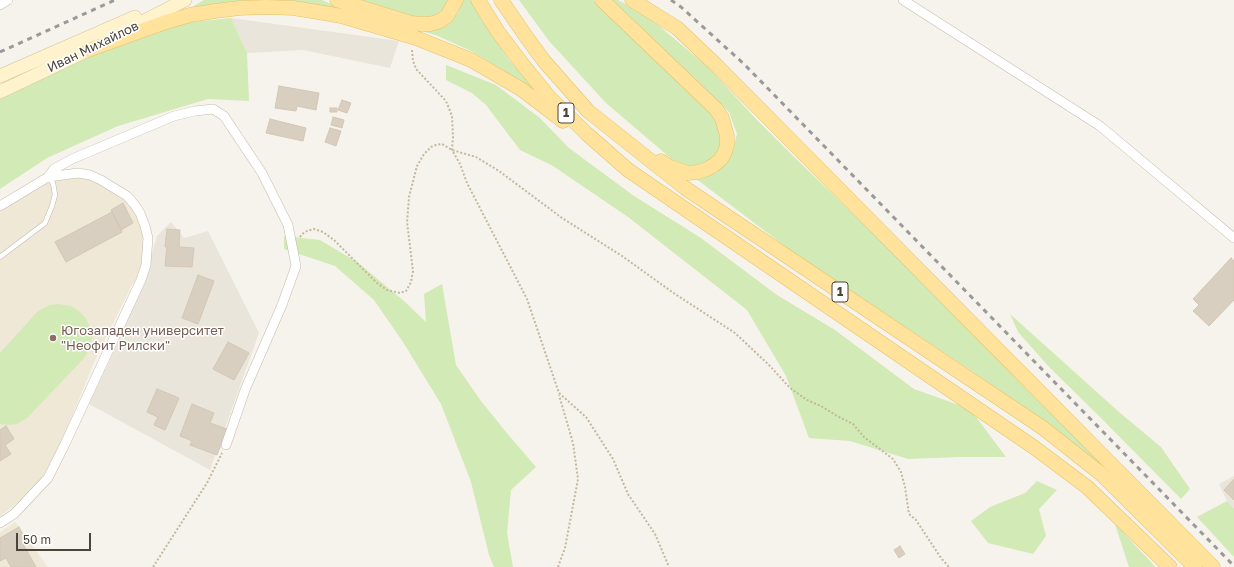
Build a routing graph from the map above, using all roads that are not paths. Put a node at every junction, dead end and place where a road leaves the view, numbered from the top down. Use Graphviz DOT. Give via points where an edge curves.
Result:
graph roads {
  1 [pos="8,0"];
  2 [pos="179,0"];
  3 [pos="185,0"];
  4 [pos="337,0"];
  5 [pos="456,0"];
  6 [pos="478,0"];
  7 [pos="501,0"];
  8 [pos="602,0"];
  9 [pos="632,0"];
  10 [pos="903,0"];
  11 [pos="0,6"];
  12 [pos="88,50"];
  13 [pos="0,76"];
  14 [pos="0,92"];
  15 [pos="588,111"];
  16 [pos="628,170"];
  17 [pos="48,177"];
  18 [pos="0,206"];
  19 [pos="1234,238"];
  20 [pos="0,257"];
  21 [pos="226,444"];
  22 [pos="0,523"];
  23 [pos="1170,567"];
  24 [pos="1196,567"];
  25 [pos="1213,567"];
  1 -- 11 [label="street"];
  2 -- 13 [label="main road, Иван Михайлов" via="136,16"];
  3 -- 12 [label="main road, Иван Михайлов"];
  4 -- 5 [label="main road" via="411,23 430,24 447,16"];
  6 -- 16 [label="main road, 1" via="498,32 549,97"];
  7 -- 15 [label="main road, 1" via="544,61"];
  8 -- 15 [label="main road" via="716,109 722,118 727,145 721,159 714,165 688,173 663,163"];
  9 -- 25 [label="main road" via="677,28 716,65"];
  10 -- 19 [label="street" via="1100,126"];
  12 -- 14 [label="main road, Иван Михайлов"];
  12 -- 16 [label="main road" via="178,18 240,8 293,8 340,16 416,38 471,60 521,89"];
  15 -- 24 [label="main road, 1" via="685,188 1043,428 1100,473"];
  16 -- 23 [label="main road, 1" via="1087,486"];
  17 -- 18 [label="street"];
  17 -- 20 [label="lane" via="53,183 55,195 45,223"];
  17 -- 21 [label="street" via="54,169 72,159 174,116 213,110 224,116 262,173 288,225 296,266 245,390"];
  17 -- 22 [label="street" via="78,173 90,175 126,196 137,208 145,226 148,238 146,265 48,478 14,514"];
}
